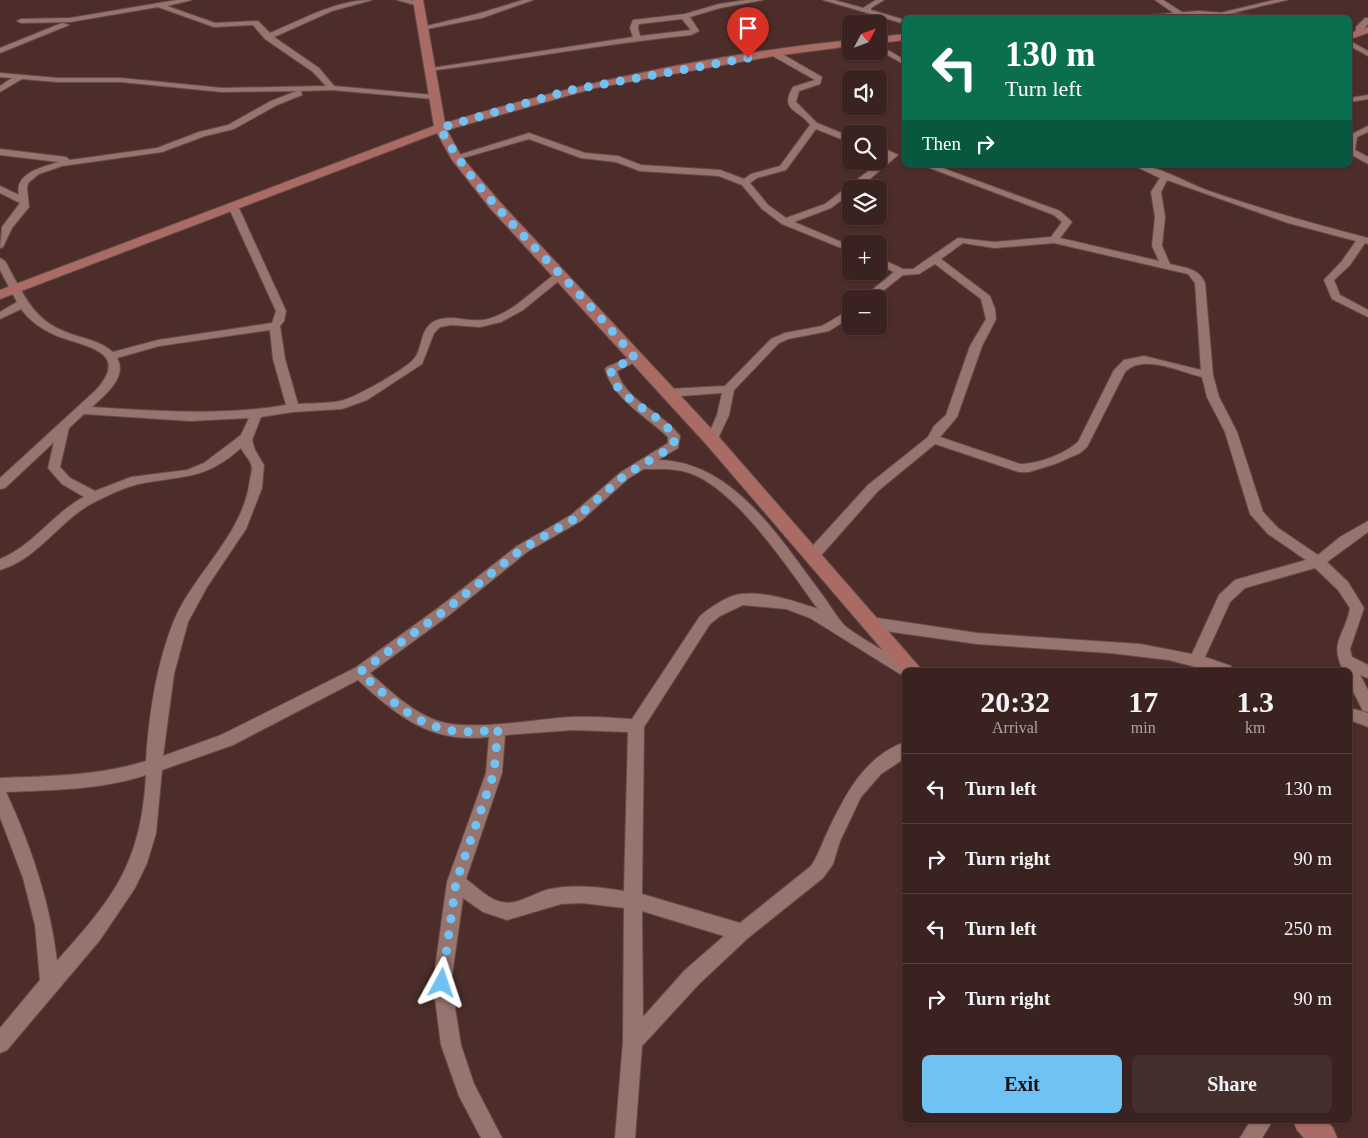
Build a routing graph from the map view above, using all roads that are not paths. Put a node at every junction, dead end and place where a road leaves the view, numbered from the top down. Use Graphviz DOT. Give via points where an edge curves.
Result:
graph roads {
  1 [pos="189,0"];
  2 [pos="369,0"];
  3 [pos="400,0"];
  4 [pos="530,0"];
  5 [pos="760,0"];
  6 [pos="826,0"];
  7 [pos="881,0"];
  8 [pos="1158,0"];
  9 [pos="1284,0"];
  10 [pos="419,1"];
  11 [pos="339,3"];
  12 [pos="161,6"];
  13 [pos="867,12"];
  14 [pos="1181,14"];
  15 [pos="1220,14"];
  16 [pos="1173,15"];
  17 [pos="1228,15"];
  18 [pos="686,16"];
  19 [pos="89,17"];
  20 [pos="1368,20"];
  21 [pos="21,21"];
  22 [pos="902,23"];
  23 [pos="422,28"];
  24 [pos="1361,29"];
  25 [pos="268,37"];
  26 [pos="902,37"];
  27 [pos="637,38"];
  28 [pos="888,39"];
  29 [pos="842,43"];
  30 [pos="1352,44"];
  31 [pos="1352,50"];
  32 [pos="0,51"];
  33 [pos="774,53"];
  34 [pos="888,53"];
  35 [pos="1366,54"];
  36 [pos="902,61"];
  37 [pos="429,69"];
  38 [pos="0,75"];
  39 [pos="20,77"];
  40 [pos="332,88"];
  41 [pos="311,89"];
  42 [pos="0,90"];
  43 [pos="433,97"];
  44 [pos="1368,98"];
  45 [pos="1352,100"];
  46 [pos="814,125"];
  47 [pos="440,128"];
  48 [pos="1368,129"];
  49 [pos="1352,135"];
  50 [pos="842,136"];
  51 [pos="0,152"];
  52 [pos="887,152"];
  53 [pos="1352,152"];
  54 [pos="456,157"];
  55 [pos="79,161"];
  56 [pos="1368,161"];
  57 [pos="887,164"];
  58 [pos="931,167"];
  59 [pos="1142,167"];
  60 [pos="878,170"];
  61 [pos="1165,177"];
  62 [pos="865,180"];
  63 [pos="744,184"];
  64 [pos="0,189"];
  65 [pos="842,196"];
  66 [pos="25,202"];
  67 [pos="233,206"];
  68 [pos="786,222"];
  69 [pos="1054,240"];
  70 [pos="1365,240"];
  71 [pos="0,245"];
  72 [pos="842,245"];
  73 [pos="936,260"];
  74 [pos="0,261"];
  75 [pos="887,265"];
  76 [pos="1166,266"];
  77 [pos="901,272"];
  78 [pos="561,275"];
  79 [pos="16,289"];
  80 [pos="878,290"];
  81 [pos="0,295"];
  82 [pos="24,303"];
  83 [pos="1368,314"];
  84 [pos="0,316"];
  85 [pos="842,319"];
  86 [pos="275,326"];
  87 [pos="110,356"];
  88 [pos="635,358"];
  89 [pos="1207,375"];
  90 [pos="728,389"];
  91 [pos="668,393"];
  92 [pos="293,408"];
  93 [pos="83,410"];
  94 [pos="256,414"];
  95 [pos="63,429"];
  96 [pos="245,438"];
  97 [pos="933,439"];
  98 [pos="712,440"];
  99 [pos="641,465"];
  100 [pos="0,485"];
  101 [pos="95,497"];
  102 [pos="1368,526"];
  103 [pos="812,556"];
  104 [pos="1318,562"];
  105 [pos="0,565"];
  106 [pos="871,623"];
  107 [pos="841,629"];
  108 [pos="1197,659"];
  109 [pos="1344,660"];
  110 [pos="902,668"];
  111 [pos="910,668"];
  112 [pos="1221,668"];
  113 [pos="1349,668"];
  114 [pos="360,672"];
  115 [pos="1368,672"];
  116 [pos="1352,673"];
  117 [pos="1368,706"];
  118 [pos="1352,715"];
  119 [pos="1368,720"];
  120 [pos="636,726"];
  121 [pos="498,729"];
  122 [pos="902,751"];
  123 [pos="154,766"];
  124 [pos="0,785"];
  125 [pos="0,796"];
  126 [pos="456,882"];
  127 [pos="633,901"];
  128 [pos="742,932"];
  129 [pos="50,982"];
  130 [pos="632,1042"];
  131 [pos="0,1043"];
  132 [pos="1261,1123"];
  133 [pos="1310,1123"];
  134 [pos="492,1138"];
  135 [pos="625,1138"];
  136 [pos="1250,1138"];
  137 [pos="1323,1138"];
  1 -- 12 [label="street"];
  2 -- 11 [label="street"];
  3 -- 10 [label="street"];
  4 -- 23 [label="street" via="479,16"];
  5 -- 18 [label="street" via="719,6"];
  6 -- 13 [label="street"];
  7 -- 13 [label="street" via="867,7"];
  8 -- 14 [label="street"];
  9 -- 15 [label="street"];
  10 -- 23 [label="street"];
  11 -- 25 [label="street"];
  12 -- 19 [label="street"];
  12 -- 25 [label="street" via="214,25 255,23"];
  13 -- 22 [label="street"];
  14 -- 15 [label="street"];
  14 -- 16 [label="street"];
  15 -- 17 [label="street"];
  18 -- 27 [label="street" via="636,22"];
  18 -- 27 [label="street" via="694,32"];
  19 -- 21 [label="street"];
  19 -- 32 [label="street"];
  20 -- 24 [label="street"];
  23 -- 37 [label="street"];
  25 -- 40 [label="street" via="310,65"];
  26 -- 28 [label="street"];
  27 -- 37 [label="street"];
  29 -- 33 [label="street"];
  30 -- 35 [label="street"];
  31 -- 35 [label="street"];
  33 -- 46 [label="street" via="820,79 796,89 792,98 795,109 812,119"];
  33 -- 47 [label="street" via="571,90"];
  34 -- 36 [label="street"];
  37 -- 43 [label="street"];
  38 -- 39 [label="street"];
  39 -- 41 [label="street" via="121,80 222,90"];
  39 -- 42 [label="street"];
  40 -- 41 [label="street"];
  40 -- 43 [label="street"];
  41 -- 55 [label="street" via="280,100 231,127 159,150"];
  43 -- 47 [label="street"];
  44 -- 45 [label="street"];
  46 -- 50 [label="street"];
  46 -- 63 [label="street" via="783,168 754,176"];
  47 -- 54 [label="street"];
  47 -- 67 [label="street"];
  48 -- 49 [label="street"];
  51 -- 55 [label="street"];
  52 -- 57 [label="street" via="898,156"];
  53 -- 56 [label="street"];
  54 -- 63 [label="street" via="529,136 584,156 618,159 640,168 720,173"];
  54 -- 78 [label="street" via="494,204"];
  55 -- 66 [label="street" via="45,168 28,177 22,188"];
  58 -- 69 [label="street" via="1057,213 1066,222"];
  59 -- 61 [label="street"];
  60 -- 62 [label="street"];
  61 -- 70 [label="street" via="1291,221"];
  61 -- 76 [label="street" via="1156,192 1160,209 1157,246"];
  63 -- 68 [label="street" via="765,207"];
  64 -- 66 [label="street"];
  65 -- 68 [label="street" via="828,206"];
  66 -- 71 [label="street" via="7,227"];
  67 -- 79 [label="street"];
  67 -- 86 [label="street" via="281,311"];
  68 -- 72 [label="street"];
  69 -- 73 [label="street" via="994,245 961,240"];
  69 -- 76 [label="street"];
  70 -- 83 [label="street" via="1329,280 1336,297"];
  73 -- 77 [label="street" via="914,272"];
  73 -- 97 [label="street" via="986,298 990,319 976,346 951,417"];
  74 -- 79 [label="street"];
  75 -- 77 [label="street"];
  76 -- 89 [label="street" via="1191,272 1199,280"];
  77 -- 80 [label="street"];
  78 -- 88 [label="street"];
  78 -- 92 [label="street" via="544,285 524,306 503,317 479,324 450,322 435,325 427,334 418,362 354,402 329,407"];
  79 -- 81 [label="street"];
  79 -- 82 [label="street"];
  82 -- 84 [label="street"];
  82 -- 87 [label="street" via="40,322 52,330 91,342"];
  85 -- 90 [label="street" via="825,329 785,336 775,341"];
  86 -- 87 [label="street" via="158,343"];
  86 -- 92 [label="street" via="279,359"];
  87 -- 93 [label="street" via="114,366 113,378"];
  88 -- 91 [label="street"];
  88 -- 99 [label="street" via="611,369 616,384 675,439 672,447"];
  89 -- 97 [label="street" via="1144,359 1128,362 1120,370 1083,444 1069,454 1030,468 1008,466"];
  89 -- 104 [label="street" via="1213,397 1231,432 1257,514 1273,531"];
  90 -- 91 [label="street"];
  90 -- 98 [label="street" via="724,414"];
  91 -- 98 [label="street"];
  92 -- 94 [label="street"];
  93 -- 94 [label="street" via="190,417"];
  93 -- 95 [label="street"];
  94 -- 96 [label="street"];
  95 -- 100 [label="street"];
  95 -- 101 [label="street" via="54,468 66,481"];
  96 -- 101 [label="street" via="204,469 137,480"];
  96 -- 123 [label="street" via="247,452 258,465 254,496 241,527 187,606 178,628 165,680"];
  97 -- 103 [label="street" via="873,488"];
  98 -- 103 [label="street"];
  99 -- 107 [label="street" via="672,464 689,468 724,487 788,557"];
  99 -- 114 [label="street" via="576,518 522,549"];
  101 -- 105 [label="street" via="68,513 20,556"];
  102 -- 104 [label="street"];
  103 -- 106 [label="street"];
  104 -- 108 [label="street" via="1240,584 1231,590"];
  104 -- 109 [label="street" via="1343,586 1357,608 1344,647"];
  106 -- 108 [label="street" via="990,640 1141,649"];
  106 -- 111 [label="street"];
  107 -- 110 [label="street"];
  107 -- 120 [label="street" via="787,604 741,599 726,606 705,620"];
  108 -- 112 [label="street"];
  109 -- 113 [label="street"];
  109 -- 115 [label="street"];
  114 -- 121 [label="street" via="399,708 443,730 475,734"];
  114 -- 123 [label="street" via="227,740"];
  116 -- 117 [label="street"];
  118 -- 119 [label="street"];
  120 -- 121 [label="street" via="573,723"];
  120 -- 127 [label="street"];
  121 -- 126 [label="street" via="494,773"];
  122 -- 128 [label="street" via="875,770 855,792 827,858 817,872"];
  123 -- 124 [label="street" via="80,782"];
  123 -- 129 [label="street" via="155,789 146,840 129,881 100,927"];
  125 -- 129 [label="street" via="32,878 44,924"];
  126 -- 127 [label="street" via="502,911 514,912 540,900 562,895"];
  126 -- 134 [label="street" via="442,983 451,1045 466,1089"];
  127 -- 128 [label="street"];
  127 -- 130 [label="street"];
  128 -- 130 [label="street" via="692,977"];
  129 -- 131 [label="street"];
  130 -- 135 [label="street"];
  132 -- 136 [label="street"];
  133 -- 137 [label="street"];
}
